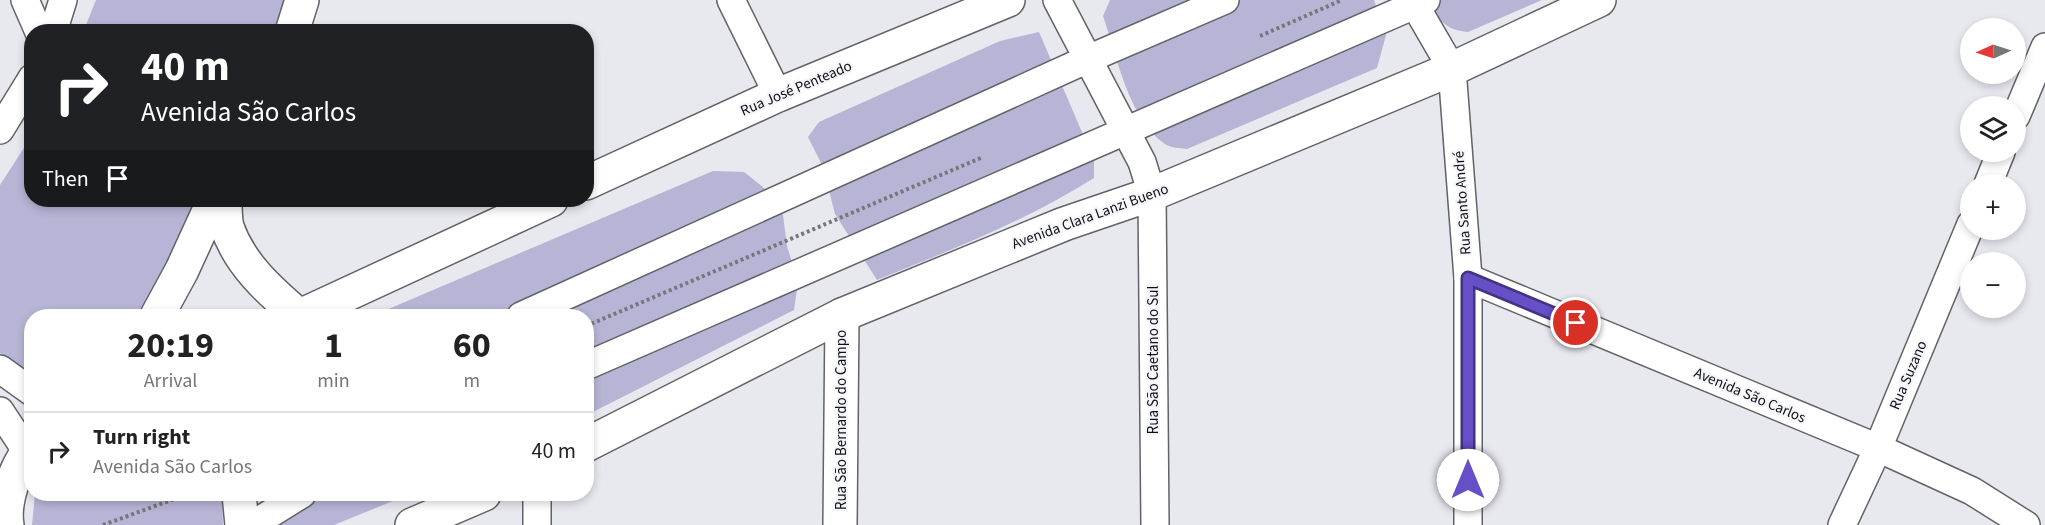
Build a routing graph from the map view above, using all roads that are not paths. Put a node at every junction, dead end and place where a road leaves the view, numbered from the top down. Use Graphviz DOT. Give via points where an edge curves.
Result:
graph roads {
  1 [pos="25,0"];
  2 [pos="63,0"];
  3 [pos="302,0"];
  4 [pos="731,0"];
  5 [pos="1008,0"];
  6 [pos="1057,0"];
  7 [pos="1225,0"];
  8 [pos="1599,0"];
  9 [pos="1418,2"];
  10 [pos="36,24"];
  11 [pos="56,24"];
  12 [pos="294,24"];
  13 [pos="2045,47"];
  14 [pos="1088,59"];
  15 [pos="1452,69"];
  16 [pos="24,91"];
  17 [pos="778,95"];
  18 [pos="2024,96"];
  19 [pos="0,130"];
  20 [pos="1126,132"];
  21 [pos="594,179"];
  22 [pos="1152,194"];
  23 [pos="211,207"];
  24 [pos="225,207"];
  25 [pos="536,207"];
  26 [pos="1964,240"];
  27 [pos="1468,278"];
  28 [pos="161,309"];
  29 [pos="292,309"];
  30 [pos="315,309"];
  31 [pos="535,309"];
  32 [pos="842,315"];
  33 [pos="594,363"];
  34 [pos="0,369"];
  35 [pos="24,386"];
  36 [pos="0,411"];
  37 [pos="594,441"];
  38 [pos="24,442"];
  39 [pos="1878,448"];
  40 [pos="24,458"];
  41 [pos="240,501"];
  42 [pos="291,501"];
  43 [pos="468,501"];
  44 [pos="537,501"];
  45 [pos="6,525"];
  46 [pos="242,525"];
  47 [pos="252,525"];
  48 [pos="412,525"];
  49 [pos="537,525"];
  50 [pos="840,525"];
  51 [pos="1155,525"];
  52 [pos="1468,525"];
  53 [pos="1842,525"];
  54 [pos="2026,525"];
  1 -- 10 [label="street"];
  2 -- 11 [label="street"];
  3 -- 12 [label="main road"];
  4 -- 17 [label="street"];
  5 -- 17 [label="main road, Rua José Penteado"];
  6 -- 14 [label="street, Rua São Caetano do Sul"];
  7 -- 14 [label="street"];
  8 -- 15 [label="main road, Avenida Clara Lanzi Bueno"];
  9 -- 15 [label="street, Rua Santo André"];
  9 -- 20 [label="street"];
  13 -- 18 [label="street"];
  14 -- 20 [label="street, Rua São Caetano do Sul"];
  14 -- 31 [label="street"];
  15 -- 22 [label="main road, Avenida Clara Lanzi Bueno"];
  15 -- 27 [label="street, Rua Santo André"];
  16 -- 19 [label="street"];
  17 -- 21 [label="main road, Rua José Penteado"];
  20 -- 22 [label="street, Rua São Caetano do Sul" via="1142,162"];
  20 -- 33 [label="street"];
  22 -- 32 [label="main road, Avenida Clara Lanzi Bueno" via="1064,224"];
  22 -- 51 [label="street, Rua São Caetano do Sul"];
  23 -- 28 [label="main road"];
  24 -- 29 [label="main road" via="226,225 239,255 266,288"];
  25 -- 30 [label="main road"];
  26 -- 39 [label="street, Rua Suzano"];
  27 -- 39 [label="street, Avenida São Carlos"];
  27 -- 52 [label="street, Rua Santo André"];
  32 -- 37 [label="main road, Avenida Clara Lanzi Bueno"];
  32 -- 50 [label="main road, Rua São Bernardo do Campo"];
  34 -- 35 [label="street"];
  36 -- 38 [label="street"];
  39 -- 53 [label="street, Rua Suzano"];
  39 -- 54 [label="street, Avenida São Carlos" via="1972,491"];
  40 -- 45 [label="main road" via="11,483"];
  41 -- 46 [label="main road"];
  42 -- 47 [label="street"];
  43 -- 48 [label="main road"];
  44 -- 49 [label="street"];
}
